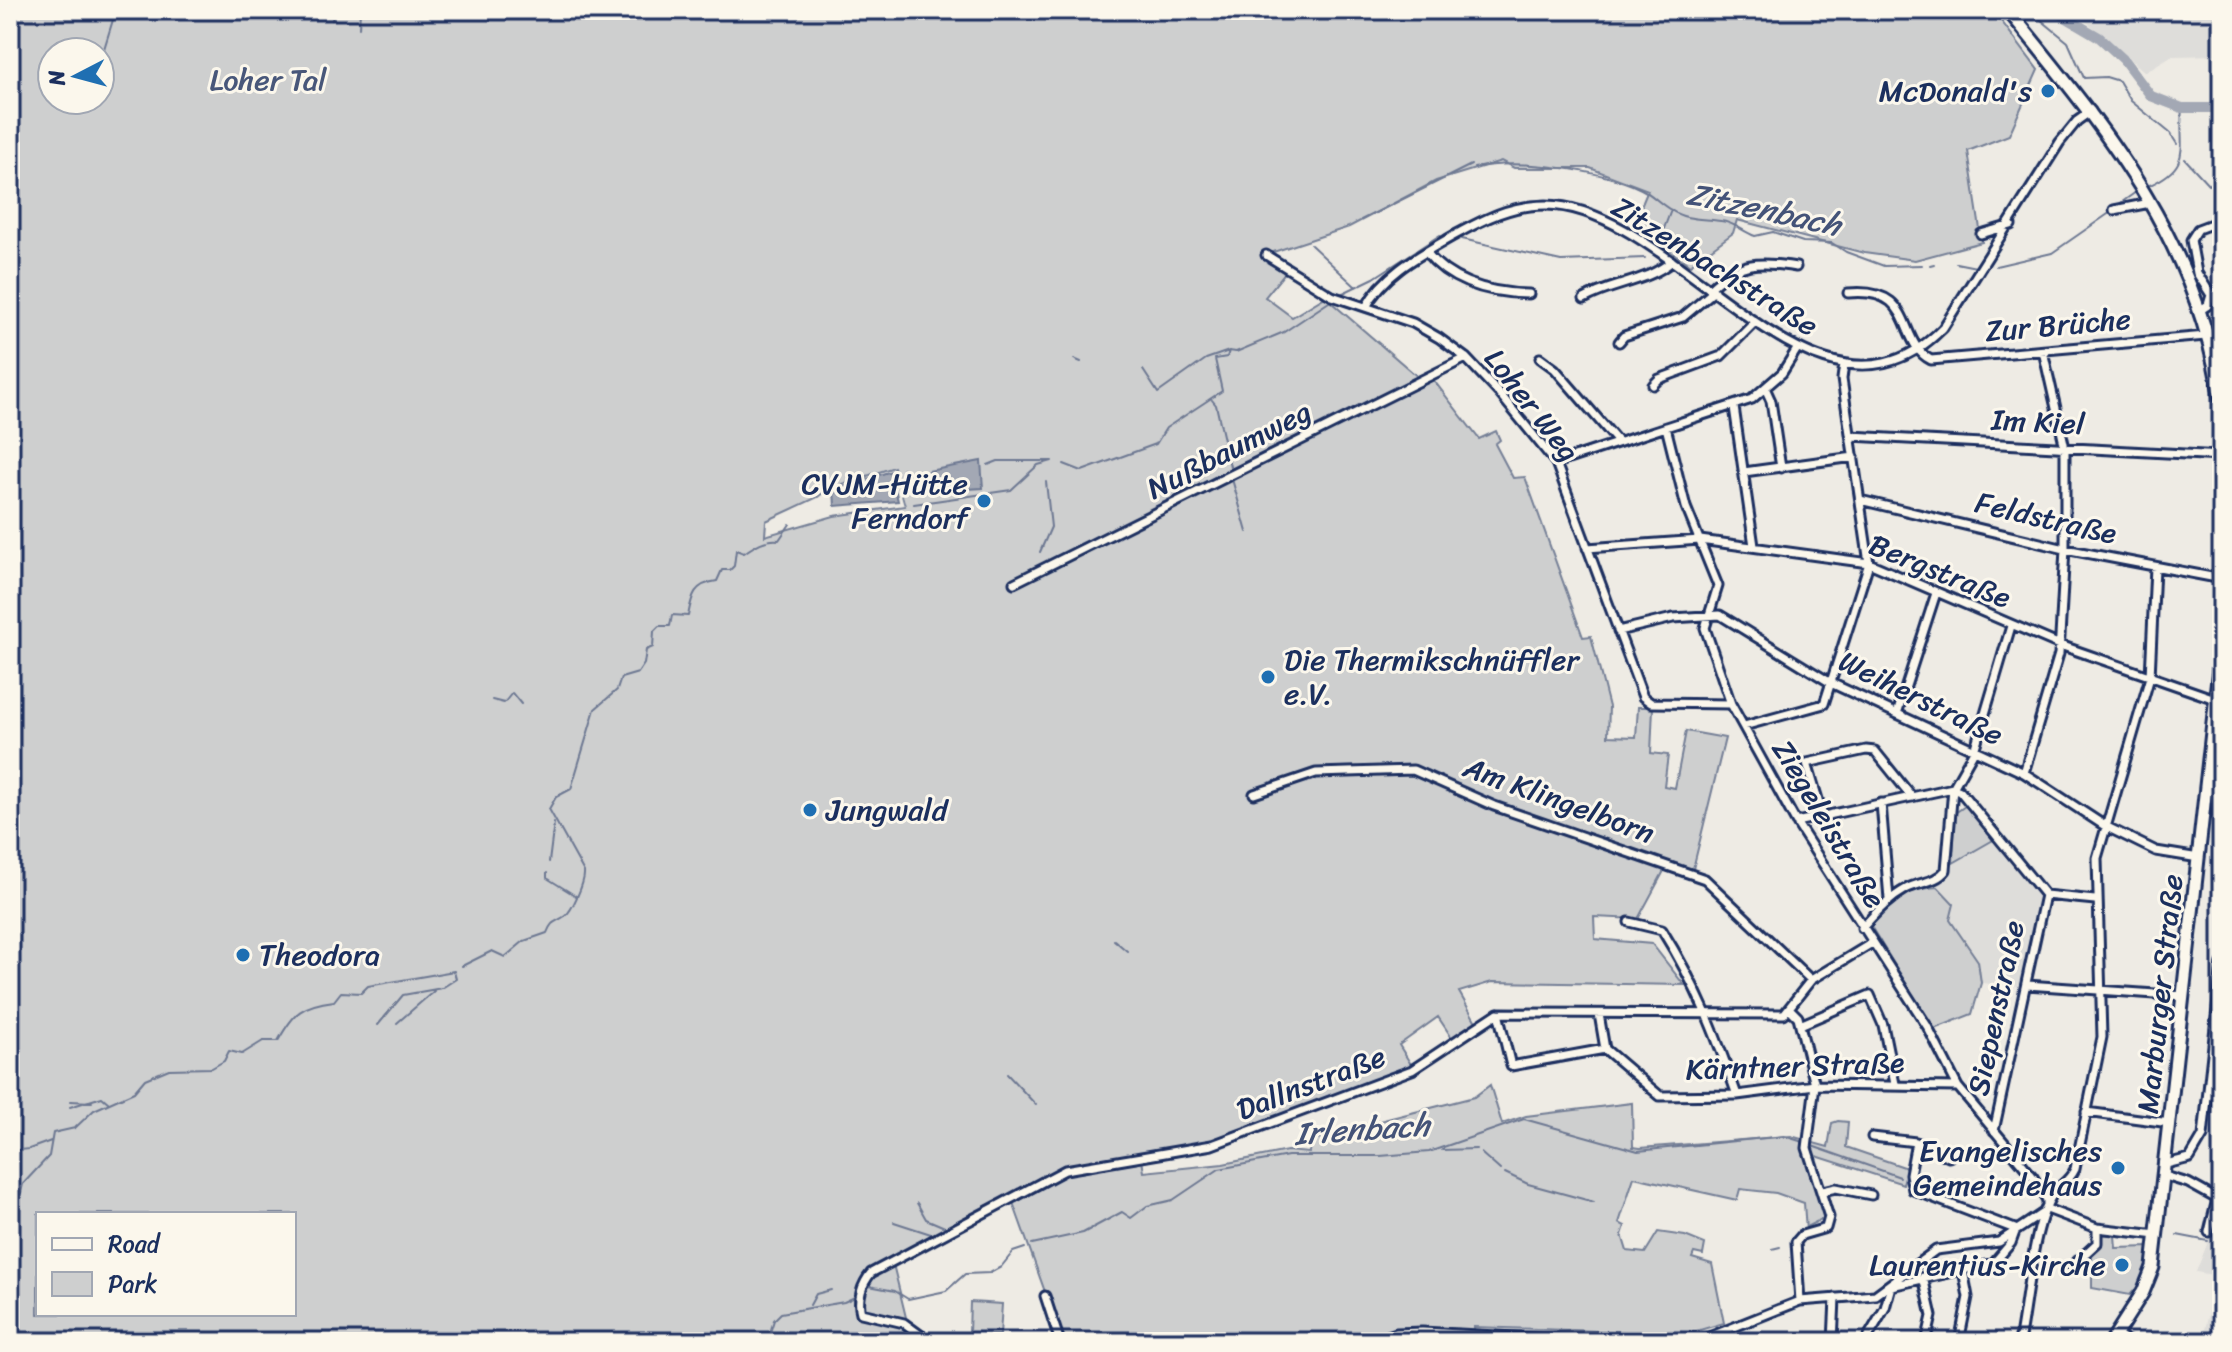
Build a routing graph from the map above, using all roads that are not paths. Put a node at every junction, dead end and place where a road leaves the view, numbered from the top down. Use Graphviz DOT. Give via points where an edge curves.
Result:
graph roads {
  1 [pos="2008,10"];
  2 [pos="2091,111"];
  3 [pos="2152,203"];
  4 [pos="2114,210"];
  5 [pos="2222,220"];
  6 [pos="2011,225"];
  7 [pos="1981,234"];
  8 [pos="1426,252"];
  9 [pos="1266,255"];
  10 [pos="1672,261"];
  11 [pos="1796,267"];
  12 [pos="1712,290"];
  13 [pos="1848,293"];
  14 [pos="1529,294"];
  15 [pos="1584,299"];
  16 [pos="1366,307"];
  17 [pos="2199,311"];
  18 [pos="1755,322"];
  19 [pos="2206,336"];
  20 [pos="1619,342"];
  21 [pos="1797,349"];
  22 [pos="1919,349"];
  23 [pos="2043,351"];
  24 [pos="1466,358"];
  25 [pos="1540,358"];
  26 [pos="1844,364"];
  27 [pos="1653,385"];
  28 [pos="1766,390"];
  29 [pos="2221,398"];
  30 [pos="1734,407"];
  31 [pos="1666,427"];
  32 [pos="1851,436"];
  33 [pos="1618,442"];
  34 [pos="2065,448"];
  35 [pos="2222,456"];
  36 [pos="1854,457"];
  37 [pos="1556,463"];
  38 [pos="1781,468"];
  39 [pos="1744,472"];
  40 [pos="1860,500"];
  41 [pos="1700,540"];
  42 [pos="1754,546"];
  43 [pos="1587,548"];
  44 [pos="2065,549"];
  45 [pos="1869,563"];
  46 [pos="2155,567"];
  47 [pos="2222,579"];
  48 [pos="1014,583"];
  49 [pos="1936,593"];
  50 [pos="1707,617"];
  51 [pos="2011,626"];
  52 [pos="1618,631"];
  53 [pos="2222,642"];
  54 [pos="2060,645"];
  55 [pos="2150,677"];
  56 [pos="1831,683"];
  57 [pos="2215,699"];
  58 [pos="1731,704"];
  59 [pos="1897,714"];
  60 [pos="1744,726"];
  61 [pos="1974,751"];
  62 [pos="2024,773"];
  63 [pos="2208,776"];
  64 [pos="1953,788"];
  65 [pos="1254,794"];
  66 [pos="1912,797"];
  67 [pos="1881,803"];
  68 [pos="1823,816"];
  69 [pos="1796,822"];
  70 [pos="2105,826"];
  71 [pos="2222,845"];
  72 [pos="2199,858"];
  73 [pos="2045,895"];
  74 [pos="1889,899"];
  75 [pos="2095,900"];
  76 [pos="1629,922"];
  77 [pos="1862,928"];
  78 [pos="1872,943"];
  79 [pos="2222,963"];
  80 [pos="1811,980"];
  81 [pos="2027,985"];
  82 [pos="2099,992"];
  83 [pos="2184,996"];
  84 [pos="1789,1008"];
  85 [pos="1498,1013"];
  86 [pos="1709,1013"];
  87 [pos="1599,1014"];
  88 [pos="1800,1025"];
  89 [pos="1605,1049"];
  90 [pos="1895,1084"];
  91 [pos="1815,1085"];
  92 [pos="1958,1087"];
  93 [pos="1737,1095"];
  94 [pos="2208,1095"];
  95 [pos="2222,1095"];
  96 [pos="2086,1112"];
  97 [pos="2170,1123"];
  98 [pos="1994,1131"];
  99 [pos="1872,1137"];
  100 [pos="1916,1142"];
  101 [pos="1949,1157"];
  102 [pos="2165,1170"];
  103 [pos="1823,1191"];
  104 [pos="1871,1195"];
  105 [pos="2047,1209"];
  106 [pos="2097,1228"];
  107 [pos="2015,1229"];
  108 [pos="2209,1232"];
  109 [pos="2157,1235"];
  110 [pos="2072,1266"];
  111 [pos="1963,1270"];
  112 [pos="1923,1277"];
  113 [pos="1891,1286"];
  114 [pos="1045,1296"];
  115 [pos="1835,1298"];
  116 [pos="1800,1301"];
  117 [pos="2113,1338"];
  118 [pos="1514,1340"];
  119 [pos="1699,1341"];
  120 [pos="930,1342"];
  121 [pos="1060,1342"];
  122 [pos="1371,1342"];
  123 [pos="1566,1342"];
  124 [pos="1607,1342"];
  125 [pos="1628,1342"];
  126 [pos="1833,1342"];
  127 [pos="1865,1342"];
  128 [pos="1926,1342"];
  129 [pos="1959,1342"];
  130 [pos="2019,1342"];
  131 [pos="2129,1342"];
  1 -- 2 [label="main road"];
  2 -- 3 [label="main road"];
  2 -- 6 [label="street, Zitzenbachstraße" via="2060,142"];
  3 -- 4 [label="street"];
  3 -- 17 [label="main road"];
  5 -- 17 [label="street" via="2198,229 2191,240 2197,273 2211,295"];
  6 -- 7 [label="street"];
  6 -- 22 [label="street, Zitzenbachstraße" via="1951,319"];
  8 -- 10 [label="street, Zitzenbachstraße" via="1495,214 1549,205 1602,219"];
  8 -- 14 [label="street" via="1435,264 1465,282"];
  8 -- 16 [label="street, Zitzenbachstraße" via="1377,288"];
  9 -- 16 [label="street, Loher Weg" via="1332,296"];
  10 -- 12 [label="street, Zitzenbachstraße"];
  10 -- 15 [label="street" via="1659,272"];
  11 -- 12 [label="street" via="1752,262 1726,273"];
  12 -- 18 [label="street, Zitzenbachstraße"];
  12 -- 20 [label="street" via="1683,317"];
  13 -- 22 [label="street" via="1874,294 1899,310"];
  16 -- 24 [label="street, Loher Weg" via="1413,323"];
  17 -- 19 [label="main road"];
  18 -- 21 [label="street, Zitzenbachstraße"];
  18 -- 27 [label="street" via="1721,356"];
  19 -- 23 [label="street, Zur Brüche"];
  19 -- 29 [label="main road"];
  21 -- 26 [label="street, Zitzenbachstraße"];
  21 -- 28 [label="street"];
  22 -- 23 [label="street, Zur Brüche" via="1931,360"];
  22 -- 26 [label="street, Zitzenbachstraße" via="1886,363"];
  23 -- 34 [label="street"];
  24 -- 37 [label="street, Loher Weg"];
  24 -- 48 [label="street, Nußbaumweg"];
  25 -- 33 [label="street"];
  26 -- 32 [label="street"];
  28 -- 30 [label="street"];
  28 -- 38 [label="street"];
  30 -- 31 [label="street"];
  30 -- 39 [label="street"];
  31 -- 33 [label="street"];
  31 -- 41 [label="street, Ziegeleistraße"];
  32 -- 34 [label="street, Im Kiel"];
  32 -- 36 [label="street"];
  33 -- 37 [label="street"];
  34 -- 35 [label="street, Im Kiel"];
  34 -- 44 [label="street"];
  36 -- 38 [label="street"];
  36 -- 40 [label="street"];
  37 -- 43 [label="street, Loher Weg"];
  38 -- 39 [label="street"];
  39 -- 42 [label="street"];
  40 -- 44 [label="street, Feldstraße"];
  40 -- 45 [label="street"];
  41 -- 42 [label="street, Bergstraße"];
  41 -- 43 [label="street, Bergstraße"];
  41 -- 50 [label="street, Ziegeleistraße" via="1718,586"];
  42 -- 45 [label="street, Bergstraße"];
  43 -- 52 [label="street, Loher Weg"];
  44 -- 46 [label="street, Feldstraße"];
  44 -- 54 [label="street"];
  45 -- 49 [label="street, Bergstraße"];
  45 -- 56 [label="street"];
  46 -- 47 [label="street, Feldstraße"];
  46 -- 55 [label="street"];
  49 -- 51 [label="street, Bergstraße"];
  49 -- 59 [label="street"];
  50 -- 52 [label="street, Weiherstraße" via="1673,618"];
  50 -- 56 [label="street, Weiherstraße" via="1720,615"];
  50 -- 58 [label="street, Ziegeleistraße" via="1705,628"];
  51 -- 54 [label="street, Bergstraße"];
  51 -- 61 [label="street"];
  52 -- 58 [label="street, Loher Weg" via="1647,701"];
  53 -- 57 [label="main road, Marburger Straße"];
  54 -- 55 [label="street, Bergstraße"];
  54 -- 62 [label="street"];
  55 -- 57 [label="street, Bergstraße"];
  55 -- 70 [label="street"];
  56 -- 59 [label="street, Weiherstraße"];
  56 -- 60 [label="street" via="1824,704"];
  57 -- 63 [label="main road, Marburger Straße"];
  58 -- 60 [label="street, Ziegeleistraße"];
  59 -- 61 [label="street, Weiherstraße"];
  60 -- 69 [label="street, Ziegeleistraße"];
  61 -- 62 [label="street, Weiherstraße"];
  61 -- 64 [label="street"];
  62 -- 70 [label="street, Weiherstraße"];
  63 -- 71 [label="street"];
  63 -- 72 [label="main road, Marburger Straße"];
  64 -- 66 [label="street"];
  64 -- 73 [label="street, Siepenstraße"];
  64 -- 74 [label="street" via="1946,870"];
  65 -- 80 [label="street, Am Klingelborn" via="1316,773 1413,770 1494,806 1705,879"];
  66 -- 67 [label="street"];
  66 -- 68 [label="street" via="1875,751 1866,750 1807,763"];
  67 -- 68 [label="street"];
  67 -- 74 [label="street"];
  68 -- 69 [label="street"];
  69 -- 77 [label="street, Ziegeleistraße"];
  70 -- 72 [label="street, Weiherstraße" via="2156,851"];
  70 -- 75 [label="street"];
  72 -- 83 [label="main road, Marburger Straße"];
  73 -- 75 [label="street, Siepenstraße"];
  73 -- 81 [label="street, Siepenstraße"];
  74 -- 77 [label="street"];
  75 -- 82 [label="street"];
  76 -- 86 [label="street" via="1662,930"];
  77 -- 78 [label="street, Ziegeleistraße"];
  78 -- 80 [label="street"];
  78 -- 92 [label="street, Ziegeleistraße" via="1927,1026"];
  79 -- 94 [label="street"];
  80 -- 84 [label="street"];
  81 -- 82 [label="street"];
  81 -- 98 [label="street, Siepenstraße"];
  82 -- 83 [label="street"];
  82 -- 96 [label="street" via="2102,1037"];
  83 -- 97 [label="main road, Marburger Straße"];
  84 -- 86 [label="street" via="1784,1014"];
  84 -- 88 [label="street"];
  85 -- 87 [label="street"];
  85 -- 89 [label="street" via="1511,1066"];
  85 -- 120 [label="street, Dallnstraße" via="1412,1070 1226,1140 1065,1170 871,1273 859,1298 861,1313 904,1323"];
  86 -- 87 [label="street"];
  86 -- 93 [label="street"];
  87 -- 89 [label="street"];
  88 -- 90 [label="street" via="1870,995 1883,1025"];
  88 -- 91 [label="street"];
  89 -- 93 [label="street, Kärntner Straße" via="1660,1096"];
  90 -- 91 [label="street, Kärntner Straße"];
  90 -- 92 [label="street, Kärntner Straße"];
  91 -- 93 [label="street, Kärntner Straße"];
  91 -- 103 [label="street" via="1807,1148"];
  92 -- 98 [label="street, Ziegeleistraße"];
  94 -- 95 [label="street"];
  94 -- 102 [label="street" via="2199,1148"];
  96 -- 97 [label="street"];
  96 -- 105 [label="street" via="2075,1169"];
  97 -- 102 [label="main road, Marburger Straße"];
  98 -- 105 [label="street, Ziegeleistraße" via="2033,1177"];
  99 -- 100 [label="street"];
  100 -- 101 [label="street"];
  100 -- 107 [label="street" via="1913,1190"];
  102 -- 108 [label="street" via="2217,1199"];
  102 -- 109 [label="main road, Marburger Straße"];
  103 -- 104 [label="street" via="1836,1188"];
  103 -- 116 [label="street" via="1828,1224 1796,1242"];
  105 -- 106 [label="street"];
  105 -- 107 [label="street"];
  105 -- 130 [label="street"];
  106 -- 109 [label="street"];
  106 -- 110 [label="street" via="2097,1243"];
  107 -- 111 [label="street" via="1994,1263"];
  107 -- 113 [label="street" via="1999,1242 1936,1250"];
  109 -- 117 [label="main road, Marburger Straße" via="2149,1280"];
  111 -- 112 [label="street"];
  111 -- 129 [label="street" via="1968,1297"];
  112 -- 113 [label="street"];
  112 -- 128 [label="street" via="1932,1316"];
  113 -- 115 [label="street" via="1875,1295"];
  113 -- 127 [label="street"];
  114 -- 121 [label="street"];
  115 -- 116 [label="street"];
  115 -- 126 [label="street"];
  116 -- 119 [label="street"];
  117 -- 131 [label="street"];
  118 -- 122 [label="street" via="1422,1332 1396,1333"];
  118 -- 123 [label="street"];
  119 -- 125 [label="street"];
  123 -- 124 [label="street"];
}
